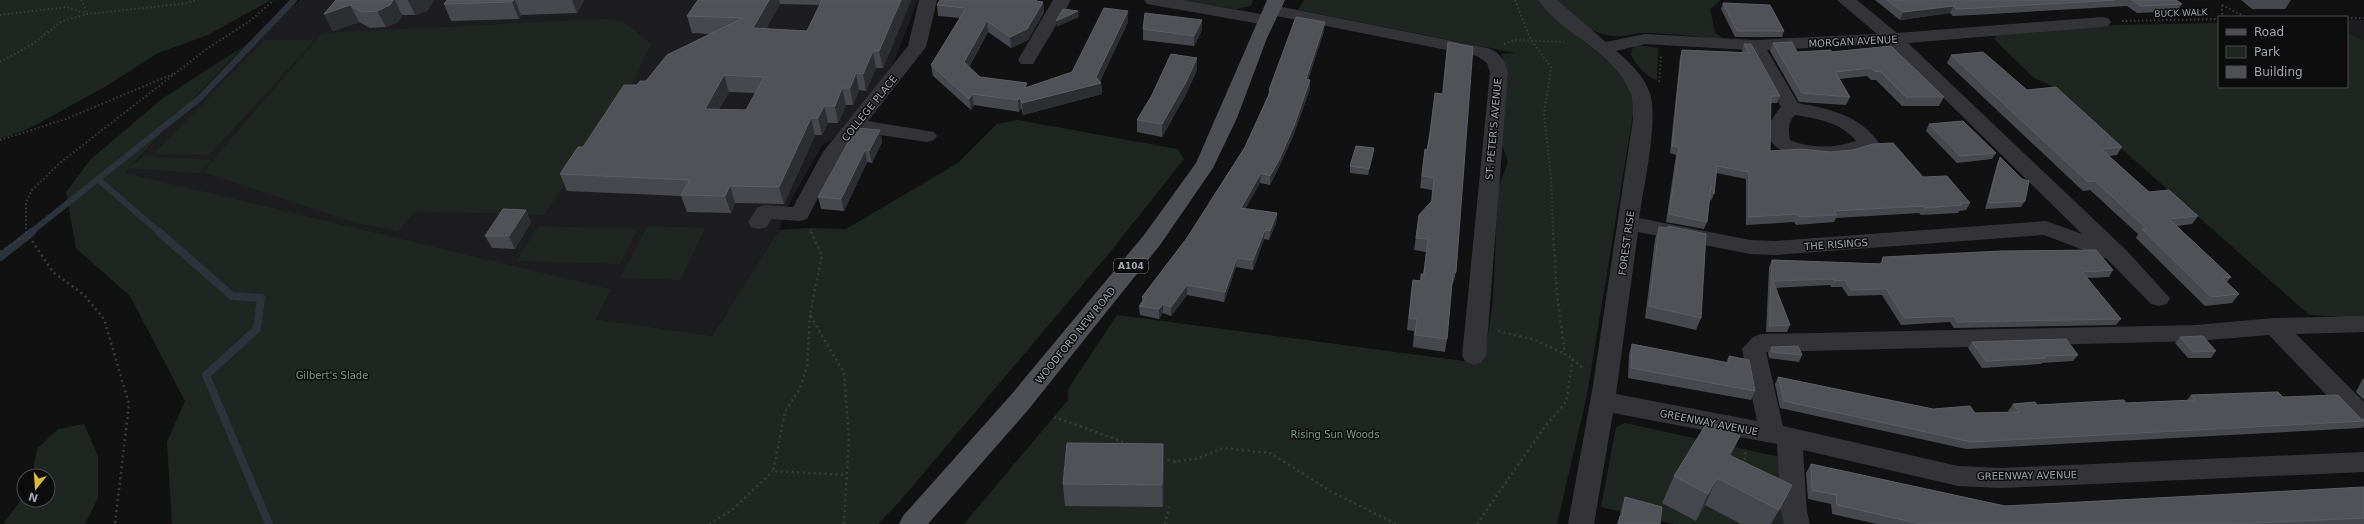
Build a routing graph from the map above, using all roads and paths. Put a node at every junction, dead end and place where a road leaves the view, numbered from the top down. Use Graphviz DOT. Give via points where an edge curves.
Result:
graph roads {
  1 [pos="81,0"];
  2 [pos="198,0"];
  3 [pos="274,0"];
  4 [pos="928,0"];
  5 [pos="1062,0"];
  6 [pos="1153,0"];
  7 [pos="1515,0"];
  8 [pos="1547,0"];
  9 [pos="1846,0"];
  10 [pos="1271,10"];
  11 [pos="0,14"];
  12 [pos="88,14"];
  13 [pos="2222,16"];
  14 [pos="2243,16"];
  15 [pos="2348,18"];
  16 [pos="2364,18"];
  17 [pos="2218,19"];
  18 [pos="2144,21"];
  19 [pos="2102,22"];
  20 [pos="1894,38"];
  21 [pos="1531,40"];
  22 [pos="1597,43"];
  23 [pos="1755,45"];
  24 [pos="1483,52"];
  25 [pos="1027,60"];
  26 [pos="0,62"];
  27 [pos="177,72"];
  28 [pos="1791,108"];
  29 [pos="854,125"];
  30 [pos="926,136"];
  31 [pos="0,140"];
  32 [pos="2056,195"];
  33 [pos="801,212"];
  34 [pos="759,222"];
  35 [pos="1629,223"];
  36 [pos="2046,228"];
  37 [pos="26,235"];
  38 [pos="0,252"];
  39 [pos="2118,255"];
  40 [pos="2159,298"];
  41 [pos="810,315"];
  42 [pos="2364,324"];
  43 [pos="2274,326"];
  44 [pos="1475,327"];
  45 [pos="1565,354"];
  46 [pos="1474,356"];
  47 [pos="1603,393"];
  48 [pos="1054,417"];
  49 [pos="2364,418"];
  50 [pos="1746,430"];
  51 [pos="1780,436"];
  52 [pos="1138,448"];
  53 [pos="1159,458"];
  54 [pos="1175,461"];
  55 [pos="2364,462"];
  56 [pos="1175,466"];
  57 [pos="1742,468"];
  58 [pos="772,471"];
  59 [pos="847,475"];
  60 [pos="1169,507"];
  61 [pos="115,524"];
  62 [pos="709,524"];
  63 [pos="844,524"];
  64 [pos="912,524"];
  65 [pos="1165,524"];
  66 [pos="1396,524"];
  67 [pos="1477,524"];
  68 [pos="1581,524"];
  69 [pos="1797,524"];
  1 -- 12 [label="path"];
  2 -- 12 [label="path"];
  3 -- 27 [label="path" via="250,21"];
  4 -- 29 [label="street, COLLEGE PLACE" via="917,46 909,60"];
  5 -- 25 [label="street"];
  6 -- 10 [label="street"];
  7 -- 21 [label="path"];
  8 -- 22 [label="street, FOREST RISE"];
  9 -- 20 [label="street, THE RISINGS"];
  10 -- 24 [label="street"];
  10 -- 64 [label="main road, WOODFORD NEW ROAD / A104" via="1217,142 1206,164 1177,206 1019,403"];
  11 -- 12 [label="path" via="67,7"];
  12 -- 26 [label="path" via="62,21 33,44"];
  13 -- 14 [label="path" via="2222,5"];
  15 -- 16 [label="path"];
  17 -- 18 [label="path, BUCK WALK"];
  19 -- 20 [label="street, MORGAN AVENUE"];
  20 -- 23 [label="street, MORGAN AVENUE"];
  20 -- 32 [label="street, THE RISINGS"];
  21 -- 22 [label="path"];
  21 -- 24 [label="path" via="1515,40"];
  21 -- 45 [label="path" via="1551,67 1544,114 1551,178 1554,264"];
  22 -- 23 [label="street, MORGAN AVENUE" via="1645,38"];
  22 -- 35 [label="street, FOREST RISE" via="1634,80 1642,96 1643,119"];
  23 -- 28 [label="street"];
  24 -- 44 [label="street, ST. PETER'S AVENUE" via="1495,60 1499,72"];
  27 -- 31 [label="path" via="129,90 75,115 22,135"];
  27 -- 37 [label="path" via="60,162 32,190 26,202"];
  29 -- 30 [label="street"];
  29 -- 33 [label="street, COLLEGE PLACE" via="830,156"];
  32 -- 36 [label="street"];
  32 -- 39 [label="street, THE RISINGS"];
  33 -- 34 [label="street" via="765,212"];
  33 -- 41 [label="path" via="809,215 805,220 822,255"];
  35 -- 36 [label="street, THE RISINGS" via="1750,247 1775,248"];
  35 -- 47 [label="street, FOREST RISE"];
  36 -- 39 [label="street, THE RISINGS"];
  37 -- 38 [label="path"];
  37 -- 61 [label="path" via="53,272 84,295 104,319 129,404"];
  39 -- 40 [label="street, THE RISINGS"];
  41 -- 58 [label="path" via="807,367 800,388 785,412"];
  41 -- 59 [label="path" via="844,373 849,437"];
  42 -- 43 [label="street"];
  43 -- 49 [label="street"];
  43 -- 51 [label="street" via="2196,333 1761,343 1754,349 1754,361"];
  44 -- 45 [label="path" via="1515,333"];
  44 -- 46 [label="street, ST. PETER'S AVENUE"];
  45 -- 47 [label="path"];
  45 -- 67 [label="path" via="1573,358 1566,402 1543,429"];
  47 -- 50 [label="street, GREENWAY AVENUE"];
  47 -- 68 [label="street, FOREST RISE"];
  48 -- 52 [label="path" via="1112,435"];
  50 -- 51 [label="street, GREENWAY AVENUE"];
  50 -- 57 [label="path" via="1746,461"];
  51 -- 55 [label="street, GREENWAY AVENUE" via="1958,476 2001,478"];
  51 -- 69 [label="street"];
  53 -- 54 [label="path"];
  54 -- 56 [label="path"];
  54 -- 66 [label="path" via="1196,459 1223,448 1270,453 1332,492"];
  58 -- 59 [label="path"];
  58 -- 62 [label="path" via="732,510"];
  59 -- 63 [label="path"];
  60 -- 65 [label="path"];
}
